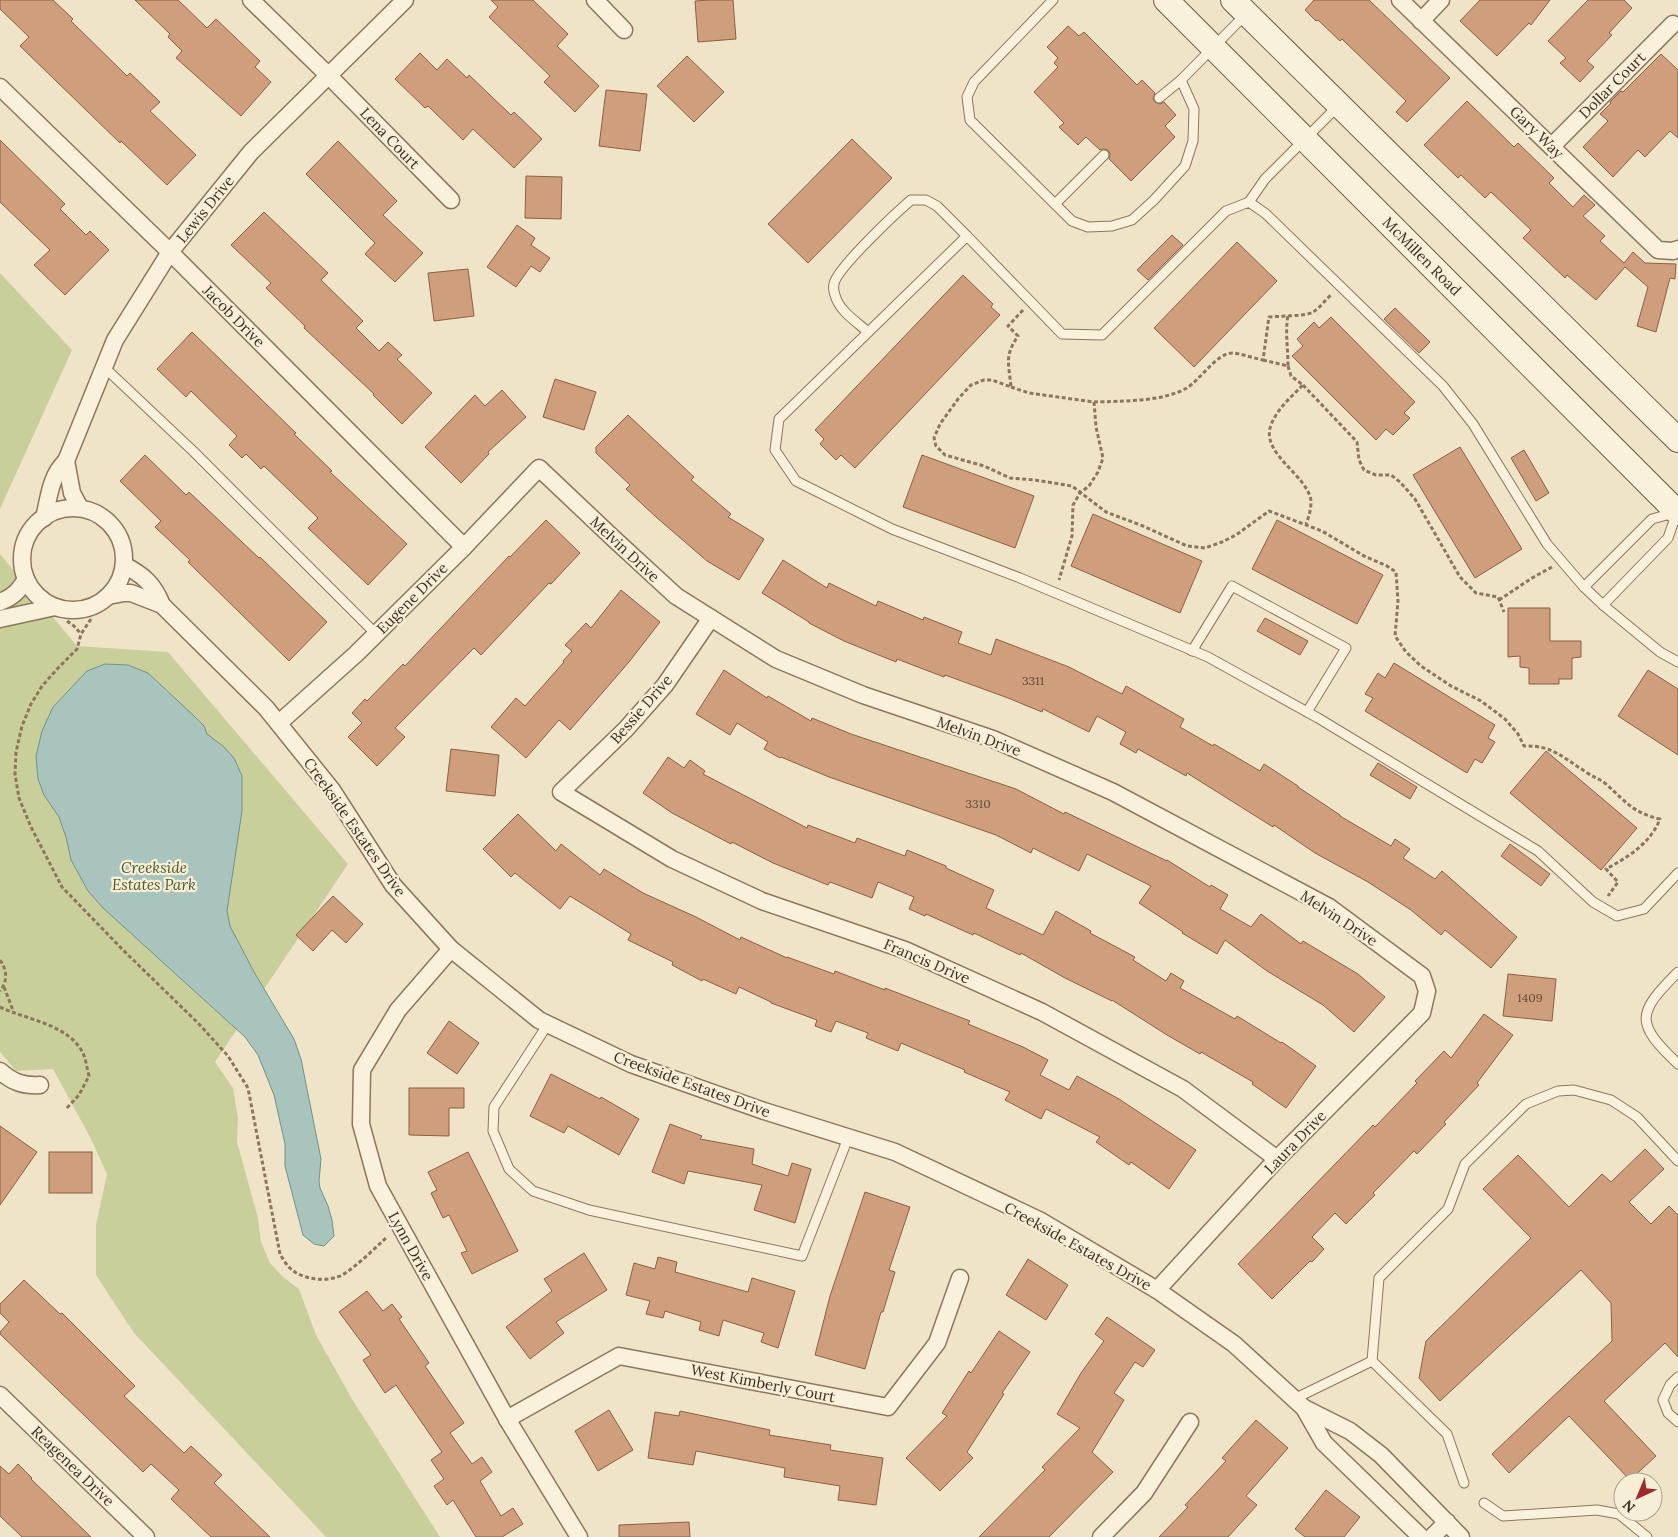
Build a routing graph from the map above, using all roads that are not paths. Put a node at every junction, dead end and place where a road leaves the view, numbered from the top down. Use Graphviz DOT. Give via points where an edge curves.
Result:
graph roads {
  1 [pos="251,0"];
  2 [pos="406,0"];
  3 [pos="594,0"];
  4 [pos="1053,0"];
  5 [pos="1166,0"];
  6 [pos="1400,0"];
  7 [pos="1441,0"];
  8 [pos="1240,7"];
  9 [pos="1421,21"];
  10 [pos="1673,24"];
  11 [pos="624,30"];
  12 [pos="1214,47"];
  13 [pos="329,76"];
  14 [pos="1181,80"];
  15 [pos="0,87"];
  16 [pos="1160,98"];
  17 [pos="1340,105"];
  18 [pos="1306,139"];
  19 [pos="1552,146"];
  20 [pos="1104,155"];
  21 [pos="451,200"];
  22 [pos="1249,202"];
  23 [pos="1055,204"];
  24 [pos="967,236"];
  25 [pos="1678,249"];
  26 [pos="170,252"];
  27 [pos="868,332"];
  28 [pos="104,367"];
  29 [pos="1678,440"];
  30 [pos="66,461"];
  31 [pos="539,468"];
  32 [pos="80,508"];
  33 [pos="1678,512"];
  34 [pos="44,518"];
  35 [pos="464,548"];
  36 [pos="124,565"];
  37 [pos="26,579"];
  38 [pos="1584,587"];
  39 [pos="108,596"];
  40 [pos="0,602"];
  41 [pos="162,605"];
  42 [pos="1603,605"];
  43 [pos="55,607"];
  44 [pos="711,618"];
  45 [pos="0,619"];
  46 [pos="376,634"];
  47 [pos="1192,650"];
  48 [pos="1678,662"];
  49 [pos="1308,712"];
  50 [pos="279,723"];
  51 [pos="561,792"];
  52 [pos="1678,873"];
  53 [pos="450,949"];
  54 [pos="1678,972"];
  55 [pos="1428,991"];
  56 [pos="548,1024"];
  57 [pos="1678,1064"];
  58 [pos="0,1071"];
  59 [pos="40,1085"];
  60 [pos="848,1138"];
  61 [pos="1278,1159"];
  62 [pos="1678,1161"];
  63 [pos="960,1278"];
  64 [pos="1157,1290"];
  65 [pos="1372,1361"];
  66 [pos="1678,1378"];
  67 [pos="0,1395"];
  68 [pos="1299,1404"];
  69 [pos="507,1419"];
  70 [pos="1190,1422"];
  71 [pos="1678,1422"];
  72 [pos="1464,1483"];
  73 [pos="1484,1502"];
  74 [pos="1447,1522"];
  75 [pos="146,1537"];
  76 [pos="579,1537"];
  77 [pos="1101,1537"];
  78 [pos="1421,1537"];
  79 [pos="1432,1537"];
  80 [pos="1461,1537"];
  81 [pos="1647,1537"];
  1 -- 13 [label="street, Lena Court"];
  2 -- 13 [label="street, Lewis Drive"];
  3 -- 11 [label="street"];
  4 -- 23 [label="lane" via="974,82 967,97 970,120"];
  5 -- 12 [label="main road, McMillen Road"];
  6 -- 9 [label="street, Gary Way"];
  7 -- 9 [label="street"];
  8 -- 12 [label="lane"];
  8 -- 17 [label="main road"];
  9 -- 19 [label="street, Gary Way"];
  10 -- 19 [label="street, Dollar Court"];
  12 -- 14 [label="lane"];
  12 -- 18 [label="main road, McMillen Road"];
  13 -- 21 [label="street, Lena Court"];
  13 -- 26 [label="street, Lewis Drive" via="251,152"];
  14 -- 16 [label="lane"];
  14 -- 23 [label="lane" via="1194,109 1193,142 1185,166 1154,200 1132,220 1112,226 1088,227 1072,221"];
  15 -- 26 [label="street, Jacob Drive"];
  17 -- 18 [label="lane"];
  17 -- 29 [label="main road"];
  18 -- 22 [label="lane" via="1265,179"];
  18 -- 33 [label="main road, McMillen Road"];
  19 -- 25 [label="street, Gary Way" via="1658,250"];
  20 -- 23 [label="lane"];
  22 -- 24 [label="lane" via="1226,210 1102,336 1062,334"];
  22 -- 38 [label="lane" via="1266,214 1443,386 1473,424 1547,544"];
  24 -- 27 [label="lane"];
  24 -- 27 [label="lane" via="926,200 911,200 897,212 841,270 834,284 835,296 842,309"];
  26 -- 28 [label="street, Lewis Drive" via="115,340"];
  26 -- 35 [label="street, Jacob Drive"];
  27 -- 47 [label="lane" via="779,418 775,450 796,480 892,529"];
  28 -- 30 [label="street, Lewis Drive"];
  28 -- 46 [label="lane"];
  30 -- 32 [label="street" via="72,493"];
  30 -- 34 [label="street, Lewis Drive" via="58,468 52,481"];
  31 -- 35 [label="street, Eugene Drive"];
  31 -- 44 [label="street, Melvin Drive" via="676,596"];
  32 -- 34 [label="street" via="62,509"];
  32 -- 36 [label="street" via="103,518 114,528 122,544"];
  33 -- 38 [label="lane" via="1652,519"];
  33 -- 42 [label="lane" via="1668,538"];
  34 -- 37 [label="street" via="34,525 22,548"];
  35 -- 46 [label="street, Eugene Drive"];
  36 -- 39 [label="street" via="119,582"];
  36 -- 41 [label="street, Creekside Estates Drive" via="140,574 157,591"];
  37 -- 40 [label="street" via="11,598"];
  37 -- 43 [label="street"];
  38 -- 42 [label="lane"];
  39 -- 41 [label="street, Creekside Estates Drive" via="131,594"];
  39 -- 43 [label="street" via="90,608"];
  41 -- 50 [label="street, Creekside Estates Drive"];
  42 -- 48 [label="lane" via="1660,652"];
  43 -- 45 [label="street"];
  44 -- 51 [label="street, Bessie Drive" via="665,685 626,729"];
  44 -- 55 [label="street, Melvin Drive" via="776,659 863,695 993,739 1113,792 1329,907 1422,976"];
  46 -- 50 [label="street, Eugene Drive"];
  47 -- 49 [label="lane"];
  47 -- 49 [label="lane" via="1232,586 1346,648"];
  49 -- 52 [label="lane" via="1538,850 1593,902 1617,916 1644,908"];
  50 -- 53 [label="street, Creekside Estates Drive" via="332,790 393,884"];
  51 -- 61 [label="street, Francis Drive" via="672,859 762,901 904,950 1042,1012 1183,1089"];
  53 -- 56 [label="street, Creekside Estates Drive"];
  53 -- 69 [label="street, Lynn Drive" via="398,1010 362,1070 360,1124 378,1186"];
  54 -- 57 [label="lane" via="1658,992 1646,1011 1647,1028 1659,1046"];
  55 -- 61 [label="street, Laura Drive" via="1422,1013"];
  56 -- 60 [label="street, Creekside Estates Drive" via="631,1064"];
  56 -- 60 [label="lane" via="494,1107 492,1131 509,1169 534,1191 589,1210 802,1256"];
  58 -- 59 [label="street" via="25,1086"];
  60 -- 64 [label="street, Creekside Estates Drive" via="895,1152 1038,1220"];
  61 -- 64 [label="street, Laura Drive"];
  62 -- 65 [label="lane" via="1637,1117 1611,1100 1574,1090 1558,1091 1526,1104 1465,1164 1448,1209 1379,1278"];
  63 -- 69 [label="street, West Kimberly Court" via="937,1342 888,1407 618,1356"];
  64 -- 68 [label="street, Creekside Estates Drive" via="1234,1344"];
  65 -- 68 [label="lane"];
  65 -- 72 [label="lane" via="1447,1434"];
  66 -- 71 [label="lane" via="1670,1385 1663,1400 1668,1413"];
  67 -- 75 [label="street, Reagenea Drive"];
  68 -- 74 [label="street, Creekside Estates Drive" via="1350,1431 1373,1449"];
  68 -- 78 [label="street, Creekside Estates Drive" via="1324,1443"];
  69 -- 76 [label="street, Lynn Drive"];
  70 -- 77 [label="street" via="1144,1493"];
  73 -- 81 [label="lane" via="1503,1516 1597,1510 1620,1514"];
  74 -- 79 [label="street"];
  74 -- 80 [label="street, Creekside Estates Drive"];
}
